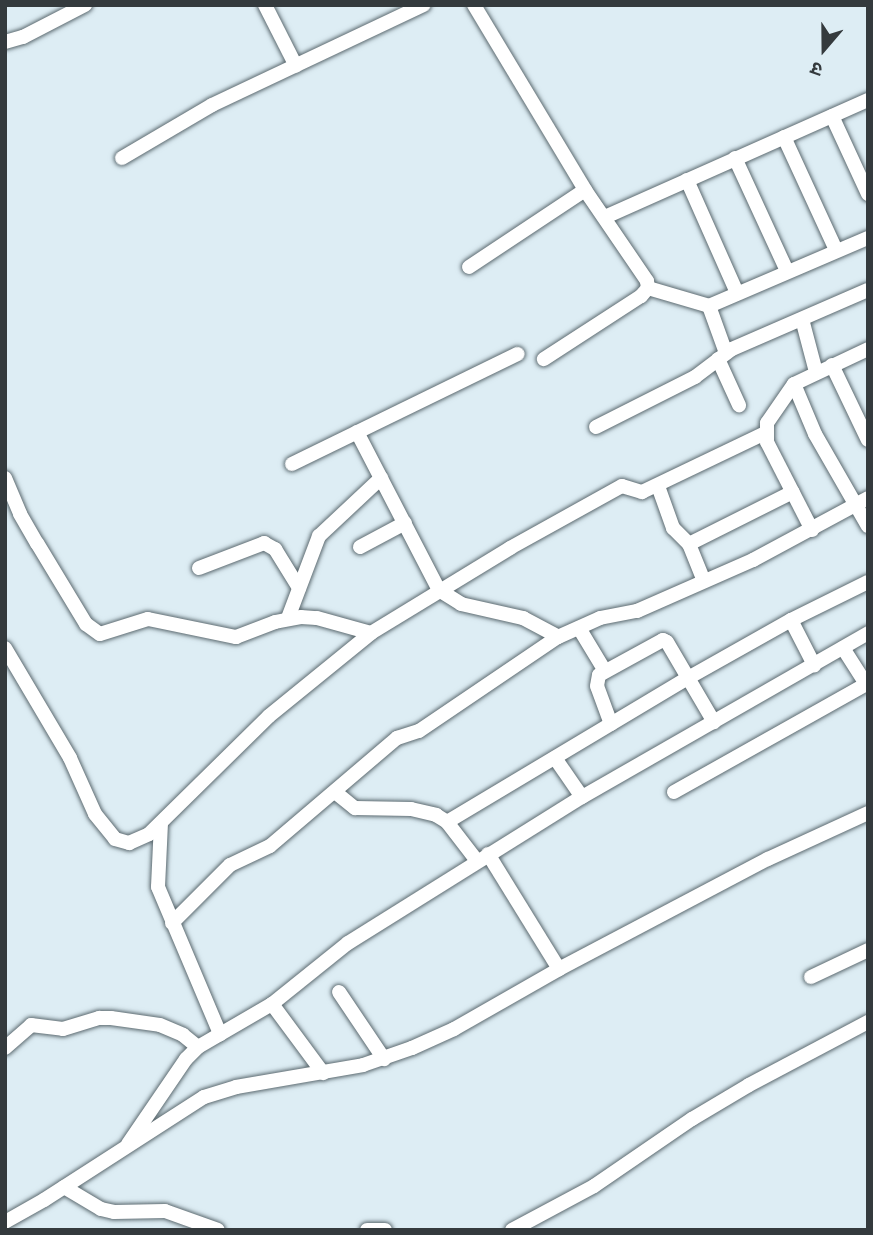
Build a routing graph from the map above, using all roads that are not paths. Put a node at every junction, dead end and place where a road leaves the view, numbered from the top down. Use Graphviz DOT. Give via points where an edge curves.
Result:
graph roads {
  1 [pos="85,5"];
  2 [pos="265,5"];
  3 [pos="424,5"];
  4 [pos="474,5"];
  5 [pos="5,42"];
  6 [pos="296,65"];
  7 [pos="868,100"];
  8 [pos="832,116"];
  9 [pos="784,137"];
  10 [pos="122,158"];
  11 [pos="735,158"];
  12 [pos="687,180"];
  13 [pos="585,190"];
  14 [pos="868,194"];
  15 [pos="606,217"];
  16 [pos="868,238"];
  17 [pos="836,250"];
  18 [pos="470,267"];
  19 [pos="787,271"];
  20 [pos="648,288"];
  21 [pos="868,290"];
  22 [pos="737,293"];
  23 [pos="709,306"];
  24 [pos="802,319"];
  25 [pos="868,349"];
  26 [pos="518,354"];
  27 [pos="722,356"];
  28 [pos="544,359"];
  29 [pos="832,365"];
  30 [pos="816,372"];
  31 [pos="794,384"];
  32 [pos="739,405"];
  33 [pos="596,427"];
  34 [pos="357,432"];
  35 [pos="765,433"];
  36 [pos="868,440"];
  37 [pos="292,464"];
  38 [pos="5,478"];
  39 [pos="381,478"];
  40 [pos="657,485"];
  41 [pos="793,492"];
  42 [pos="868,498"];
  43 [pos="855,508"];
  44 [pos="405,523"];
  45 [pos="868,526"];
  46 [pos="812,530"];
  47 [pos="689,544"];
  48 [pos="360,547"];
  49 [pos="200,568"];
  50 [pos="704,581"];
  51 [pos="868,582"];
  52 [pos="299,589"];
  53 [pos="439,590"];
  54 [pos="288,618"];
  55 [pos="791,620"];
  56 [pos="579,628"];
  57 [pos="371,633"];
  58 [pos="868,634"];
  59 [pos="558,637"];
  60 [pos="5,648"];
  61 [pos="843,648"];
  62 [pos="814,664"];
  63 [pos="605,671"];
  64 [pos="688,678"];
  65 [pos="867,683"];
  66 [pos="715,722"];
  67 [pos="611,724"];
  68 [pos="555,758"];
  69 [pos="335,792"];
  70 [pos="674,792"];
  71 [pos="582,797"];
  72 [pos="868,813"];
  73 [pos="447,822"];
  74 [pos="161,823"];
  75 [pos="483,857"];
  76 [pos="172,923"];
  77 [pos="868,950"];
  78 [pos="559,969"];
  79 [pos="811,977"];
  80 [pos="339,992"];
  81 [pos="272,1004"];
  82 [pos="868,1022"];
  83 [pos="220,1034"];
  84 [pos="198,1047"];
  85 [pos="5,1048"];
  86 [pos="384,1059"];
  87 [pos="323,1073"];
  88 [pos="126,1147"];
  89 [pos="64,1187"];
  90 [pos="5,1222"];
  91 [pos="218,1230"];
  92 [pos="367,1230"];
  93 [pos="385,1230"];
  94 [pos="512,1230"];
  1 -- 5 [label="street"];
  2 -- 6 [label="street"];
  3 -- 6 [label="street"];
  4 -- 13 [label="street"];
  6 -- 10 [label="street" via="191,116"];
  7 -- 8 [label="street"];
  8 -- 9 [label="street"];
  8 -- 14 [label="street"];
  9 -- 11 [label="street"];
  9 -- 17 [label="street"];
  11 -- 12 [label="street"];
  11 -- 19 [label="street"];
  12 -- 15 [label="street"];
  12 -- 22 [label="street"];
  13 -- 15 [label="street"];
  13 -- 18 [label="street"];
  15 -- 20 [label="street"];
  16 -- 17 [label="street"];
  17 -- 19 [label="street"];
  19 -- 22 [label="street"];
  20 -- 23 [label="street"];
  20 -- 28 [label="street"];
  21 -- 24 [label="street"];
  22 -- 23 [label="street"];
  23 -- 27 [label="street"];
  24 -- 27 [label="street"];
  24 -- 30 [label="street"];
  25 -- 29 [label="street"];
  26 -- 34 [label="street"];
  27 -- 32 [label="street"];
  27 -- 33 [label="street" via="695,377"];
  29 -- 30 [label="street"];
  29 -- 36 [label="street"];
  30 -- 31 [label="street"];
  31 -- 35 [label="street" via="771,415"];
  31 -- 43 [label="street"];
  34 -- 37 [label="street"];
  34 -- 39 [label="street"];
  35 -- 40 [label="street"];
  35 -- 41 [label="street"];
  38 -- 54 [label="street" via="27,527 93,631 106,634 148,619 236,637"];
  39 -- 44 [label="street"];
  39 -- 52 [label="street" via="319,536"];
  40 -- 47 [label="street" via="673,528"];
  40 -- 53 [label="street" via="638,493 622,486"];
  41 -- 46 [label="street"];
  41 -- 47 [label="street"];
  42 -- 43 [label="street"];
  43 -- 45 [label="street"];
  43 -- 46 [label="street"];
  44 -- 48 [label="street"];
  44 -- 53 [label="street"];
  46 -- 50 [label="street"];
  47 -- 50 [label="street"];
  49 -- 52 [label="street" via="264,543 275,549"];
  50 -- 56 [label="street" via="637,611 600,618"];
  51 -- 55 [label="street"];
  52 -- 54 [label="street"];
  53 -- 57 [label="street"];
  53 -- 59 [label="street" via="461,604 523,618"];
  54 -- 57 [label="street" via="317,618"];
  55 -- 62 [label="street"];
  55 -- 64 [label="street"];
  56 -- 59 [label="street"];
  56 -- 63 [label="street"];
  57 -- 74 [label="street" via="269,716"];
  58 -- 61 [label="street"];
  59 -- 69 [label="street" via="419,731 397,738"];
  60 -- 74 [label="street" via="70,758 95,814 115,839 124,843 140,839"];
  61 -- 62 [label="street"];
  61 -- 65 [label="street"];
  62 -- 66 [label="street"];
  63 -- 64 [label="street" via="663,640"];
  63 -- 67 [label="street" via="599,674 597,685"];
  64 -- 66 [label="street"];
  64 -- 67 [label="street"];
  65 -- 70 [label="street"];
  66 -- 71 [label="street"];
  67 -- 68 [label="street"];
  68 -- 71 [label="street"];
  68 -- 73 [label="street"];
  69 -- 73 [label="street" via="355,808 423,810"];
  69 -- 76 [label="street" via="270,846 230,865"];
  71 -- 75 [label="street"];
  72 -- 78 [label="street" via="768,859"];
  73 -- 75 [label="street"];
  74 -- 76 [label="street" via="158,887"];
  75 -- 78 [label="street"];
  75 -- 81 [label="street" via="348,943"];
  76 -- 83 [label="street"];
  77 -- 79 [label="street"];
  78 -- 86 [label="street" via="454,1029"];
  80 -- 86 [label="street"];
  81 -- 83 [label="street"];
  81 -- 87 [label="street"];
  82 -- 94 [label="street" via="749,1085 594,1186"];
  83 -- 84 [label="street"];
  84 -- 85 [label="street" via="160,1025 99,1018 63,1029 31,1025"];
  84 -- 88 [label="street" via="176,1070"];
  86 -- 87 [label="street"];
  87 -- 88 [label="street" via="204,1097"];
  88 -- 89 [label="street"];
  89 -- 90 [label="street"];
  89 -- 91 [label="street" via="101,1209 165,1211"];
  92 -- 93 [label="street"];
}
